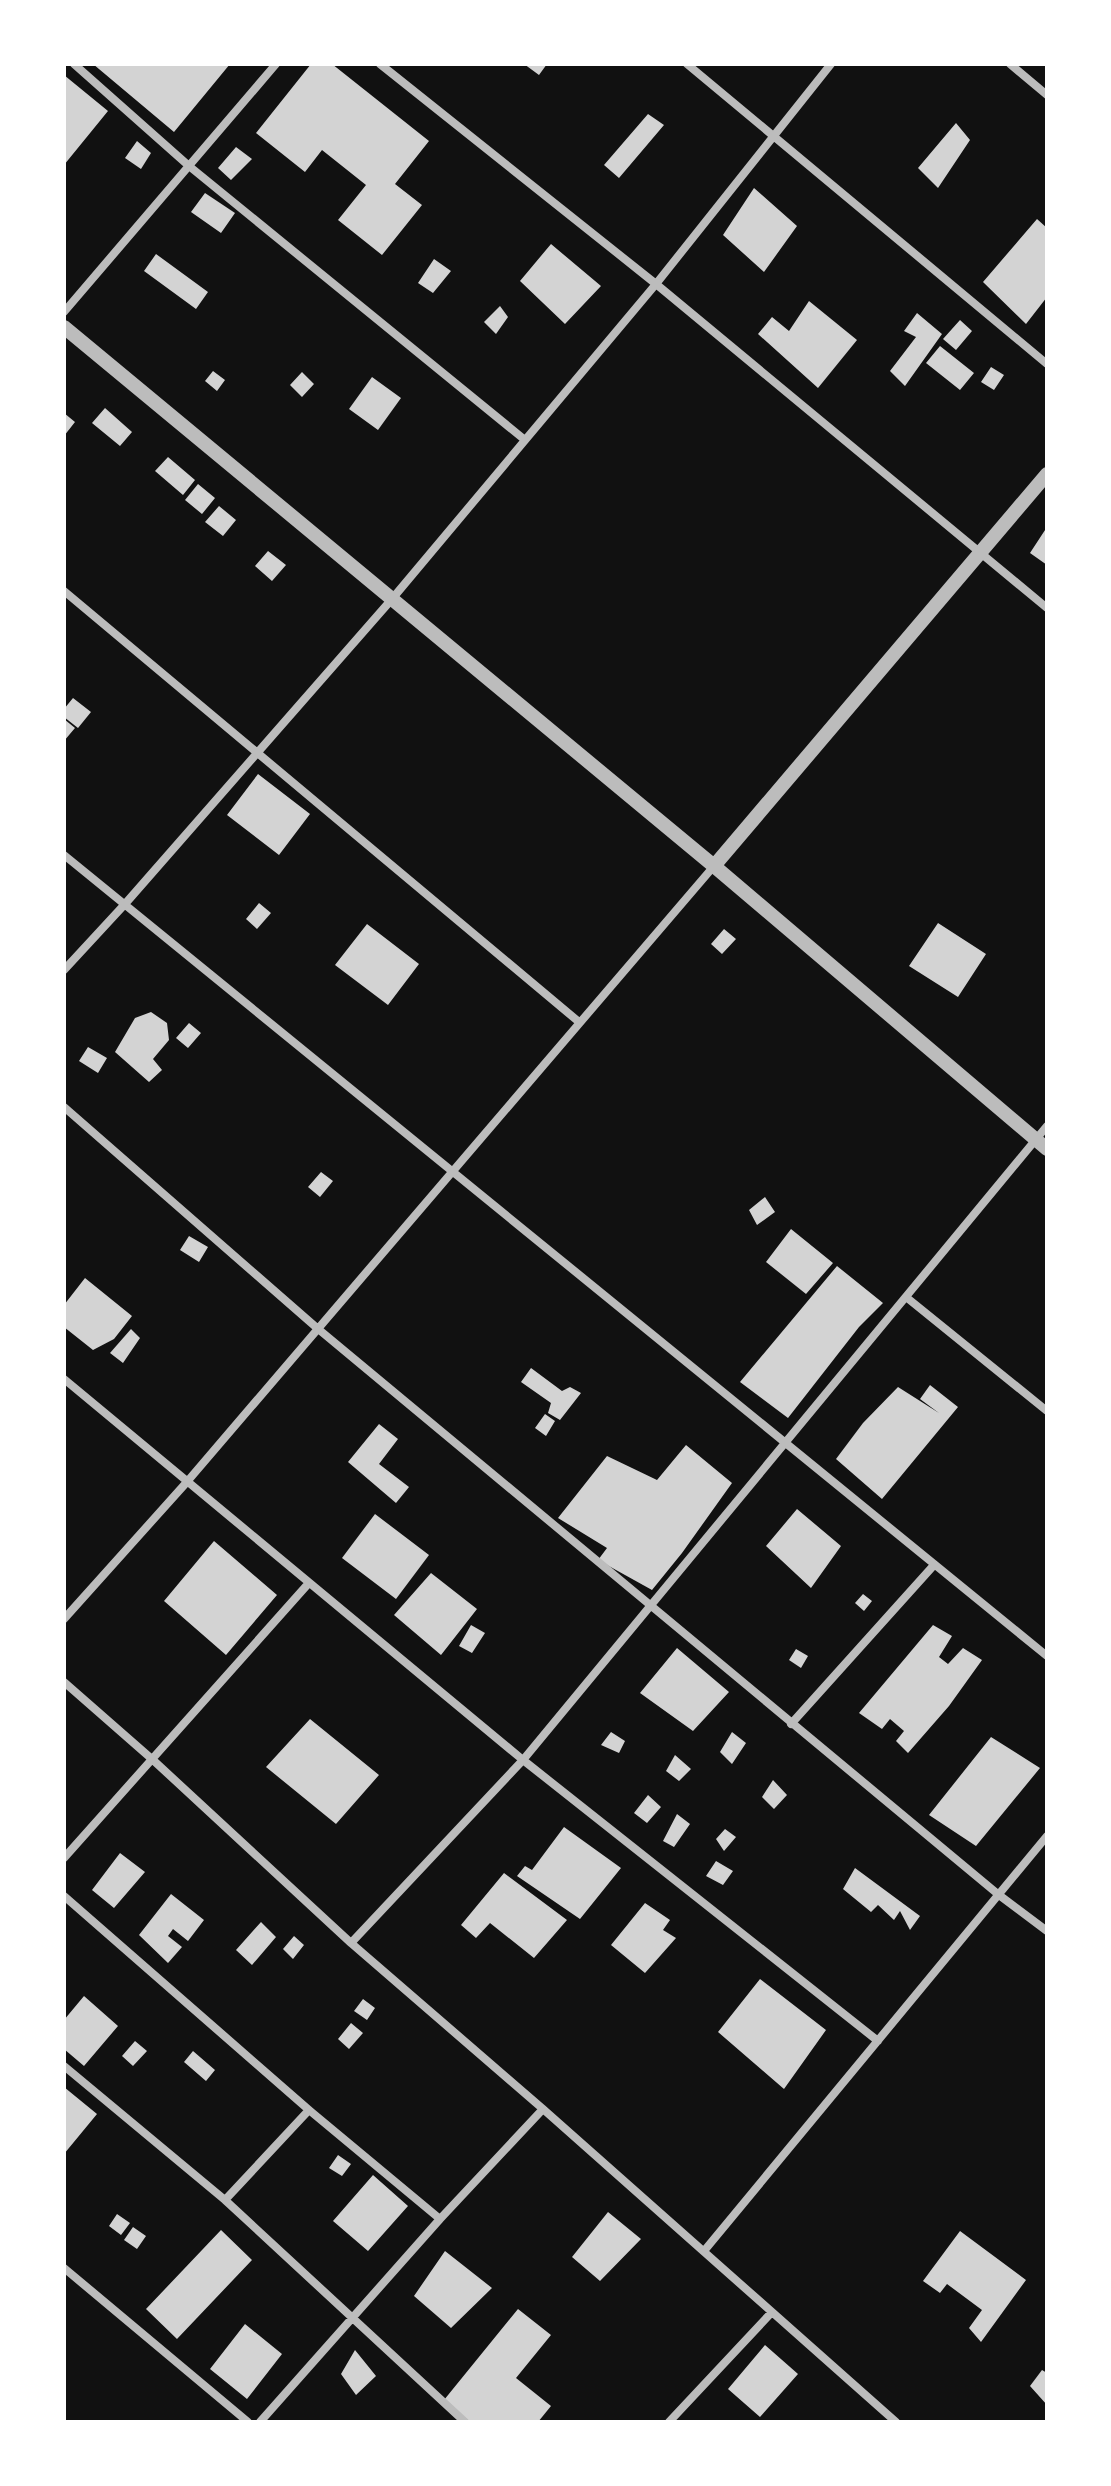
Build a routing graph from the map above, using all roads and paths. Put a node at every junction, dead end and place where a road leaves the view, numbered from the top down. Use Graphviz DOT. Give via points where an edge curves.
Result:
graph roads {
  1 [pos="74,64"];
  2 [pos="276,64"];
  3 [pos="380,64"];
  4 [pos="687,64"];
  5 [pos="831,64"];
  6 [pos="1010,64"];
  7 [pos="1047,95"];
  8 [pos="773,136"];
  9 [pos="189,166"];
  10 [pos="656,284"];
  11 [pos="64,312"];
  12 [pos="64,327"];
  13 [pos="1047,364"];
  14 [pos="525,440"];
  15 [pos="1047,474"];
  16 [pos="981,552"];
  17 [pos="64,591"];
  18 [pos="392,599"];
  19 [pos="1047,608"];
  20 [pos="257,751"];
  21 [pos="64,855"];
  22 [pos="714,866"];
  23 [pos="125,904"];
  24 [pos="64,970"];
  25 [pos="579,1022"];
  26 [pos="64,1107"];
  27 [pos="1047,1126"];
  28 [pos="1041,1144"];
  29 [pos="451,1171"];
  30 [pos="906,1297"];
  31 [pos="317,1328"];
  32 [pos="64,1379"];
  33 [pos="1047,1411"];
  34 [pos="785,1444"];
  35 [pos="186,1483"];
  36 [pos="934,1565"];
  37 [pos="308,1584"];
  38 [pos="649,1606"];
  39 [pos="64,1619"];
  40 [pos="1047,1656"];
  41 [pos="64,1682"];
  42 [pos="791,1724"];
  43 [pos="153,1760"];
  44 [pos="523,1760"];
  45 [pos="1047,1836"];
  46 [pos="64,1858"];
  47 [pos="999,1895"];
  48 [pos="64,1896"];
  49 [pos="1047,1931"];
  50 [pos="351,1943"];
  51 [pos="878,2041"];
  52 [pos="64,2066"];
  53 [pos="543,2109"];
  54 [pos="309,2110"];
  55 [pos="225,2200"];
  56 [pos="440,2219"];
  57 [pos="704,2251"];
  58 [pos="64,2268"];
  59 [pos="772,2312"];
  60 [pos="351,2318"];
  61 [pos="248,2422"];
  62 [pos="260,2422"];
  63 [pos="465,2422"];
  64 [pos="669,2422"];
  65 [pos="896,2422"];
  1 -- 9 [label="street"];
  2 -- 9 [label="street"];
  3 -- 10 [label="street"];
  4 -- 8 [label="street"];
  5 -- 8 [label="street"];
  6 -- 7 [label="street"];
  8 -- 10 [label="street"];
  8 -- 13 [label="street"];
  9 -- 11 [label="street"];
  9 -- 14 [label="street"];
  10 -- 14 [label="street"];
  10 -- 16 [label="street"];
  12 -- 18 [label="street"];
  14 -- 18 [label="street"];
  15 -- 16 [label="street"];
  16 -- 19 [label="street"];
  16 -- 22 [label="street"];
  17 -- 20 [label="street"];
  18 -- 20 [label="street"];
  18 -- 22 [label="street"];
  20 -- 23 [label="street"];
  20 -- 25 [label="street"];
  21 -- 23 [label="street"];
  22 -- 25 [label="street"];
  22 -- 28 [label="street"];
  23 -- 24 [label="street"];
  23 -- 29 [label="street"];
  25 -- 29 [label="street"];
  26 -- 31 [label="street"];
  27 -- 28 [label="street"];
  28 -- 30 [label="street"];
  29 -- 31 [label="street"];
  29 -- 34 [label="street"];
  30 -- 33 [label="street"];
  30 -- 34 [label="street"];
  31 -- 35 [label="street"];
  31 -- 38 [label="street"];
  32 -- 35 [label="street"];
  34 -- 36 [label="street"];
  34 -- 38 [label="street"];
  35 -- 37 [label="street"];
  35 -- 39 [label="street"];
  36 -- 40 [label="street"];
  36 -- 42 [label="street"];
  37 -- 43 [label="street"];
  37 -- 44 [label="street"];
  38 -- 42 [label="street"];
  38 -- 44 [label="street"];
  41 -- 43 [label="street"];
  42 -- 47 [label="street"];
  43 -- 46 [label="street"];
  43 -- 50 [label="street"];
  44 -- 50 [label="street"];
  44 -- 51 [label="street"];
  45 -- 47 [label="street"];
  47 -- 49 [label="street"];
  47 -- 51 [label="street"];
  48 -- 54 [label="street"];
  50 -- 53 [label="street"];
  51 -- 57 [label="street"];
  52 -- 55 [label="street"];
  53 -- 56 [label="street"];
  53 -- 57 [label="street"];
  54 -- 55 [label="street"];
  54 -- 56 [label="street"];
  55 -- 60 [label="street"];
  56 -- 60 [label="street"];
  57 -- 59 [label="street"];
  58 -- 61 [label="street"];
  59 -- 64 [label="street"];
  59 -- 65 [label="street"];
  60 -- 62 [label="street"];
  60 -- 63 [label="street"];
}
